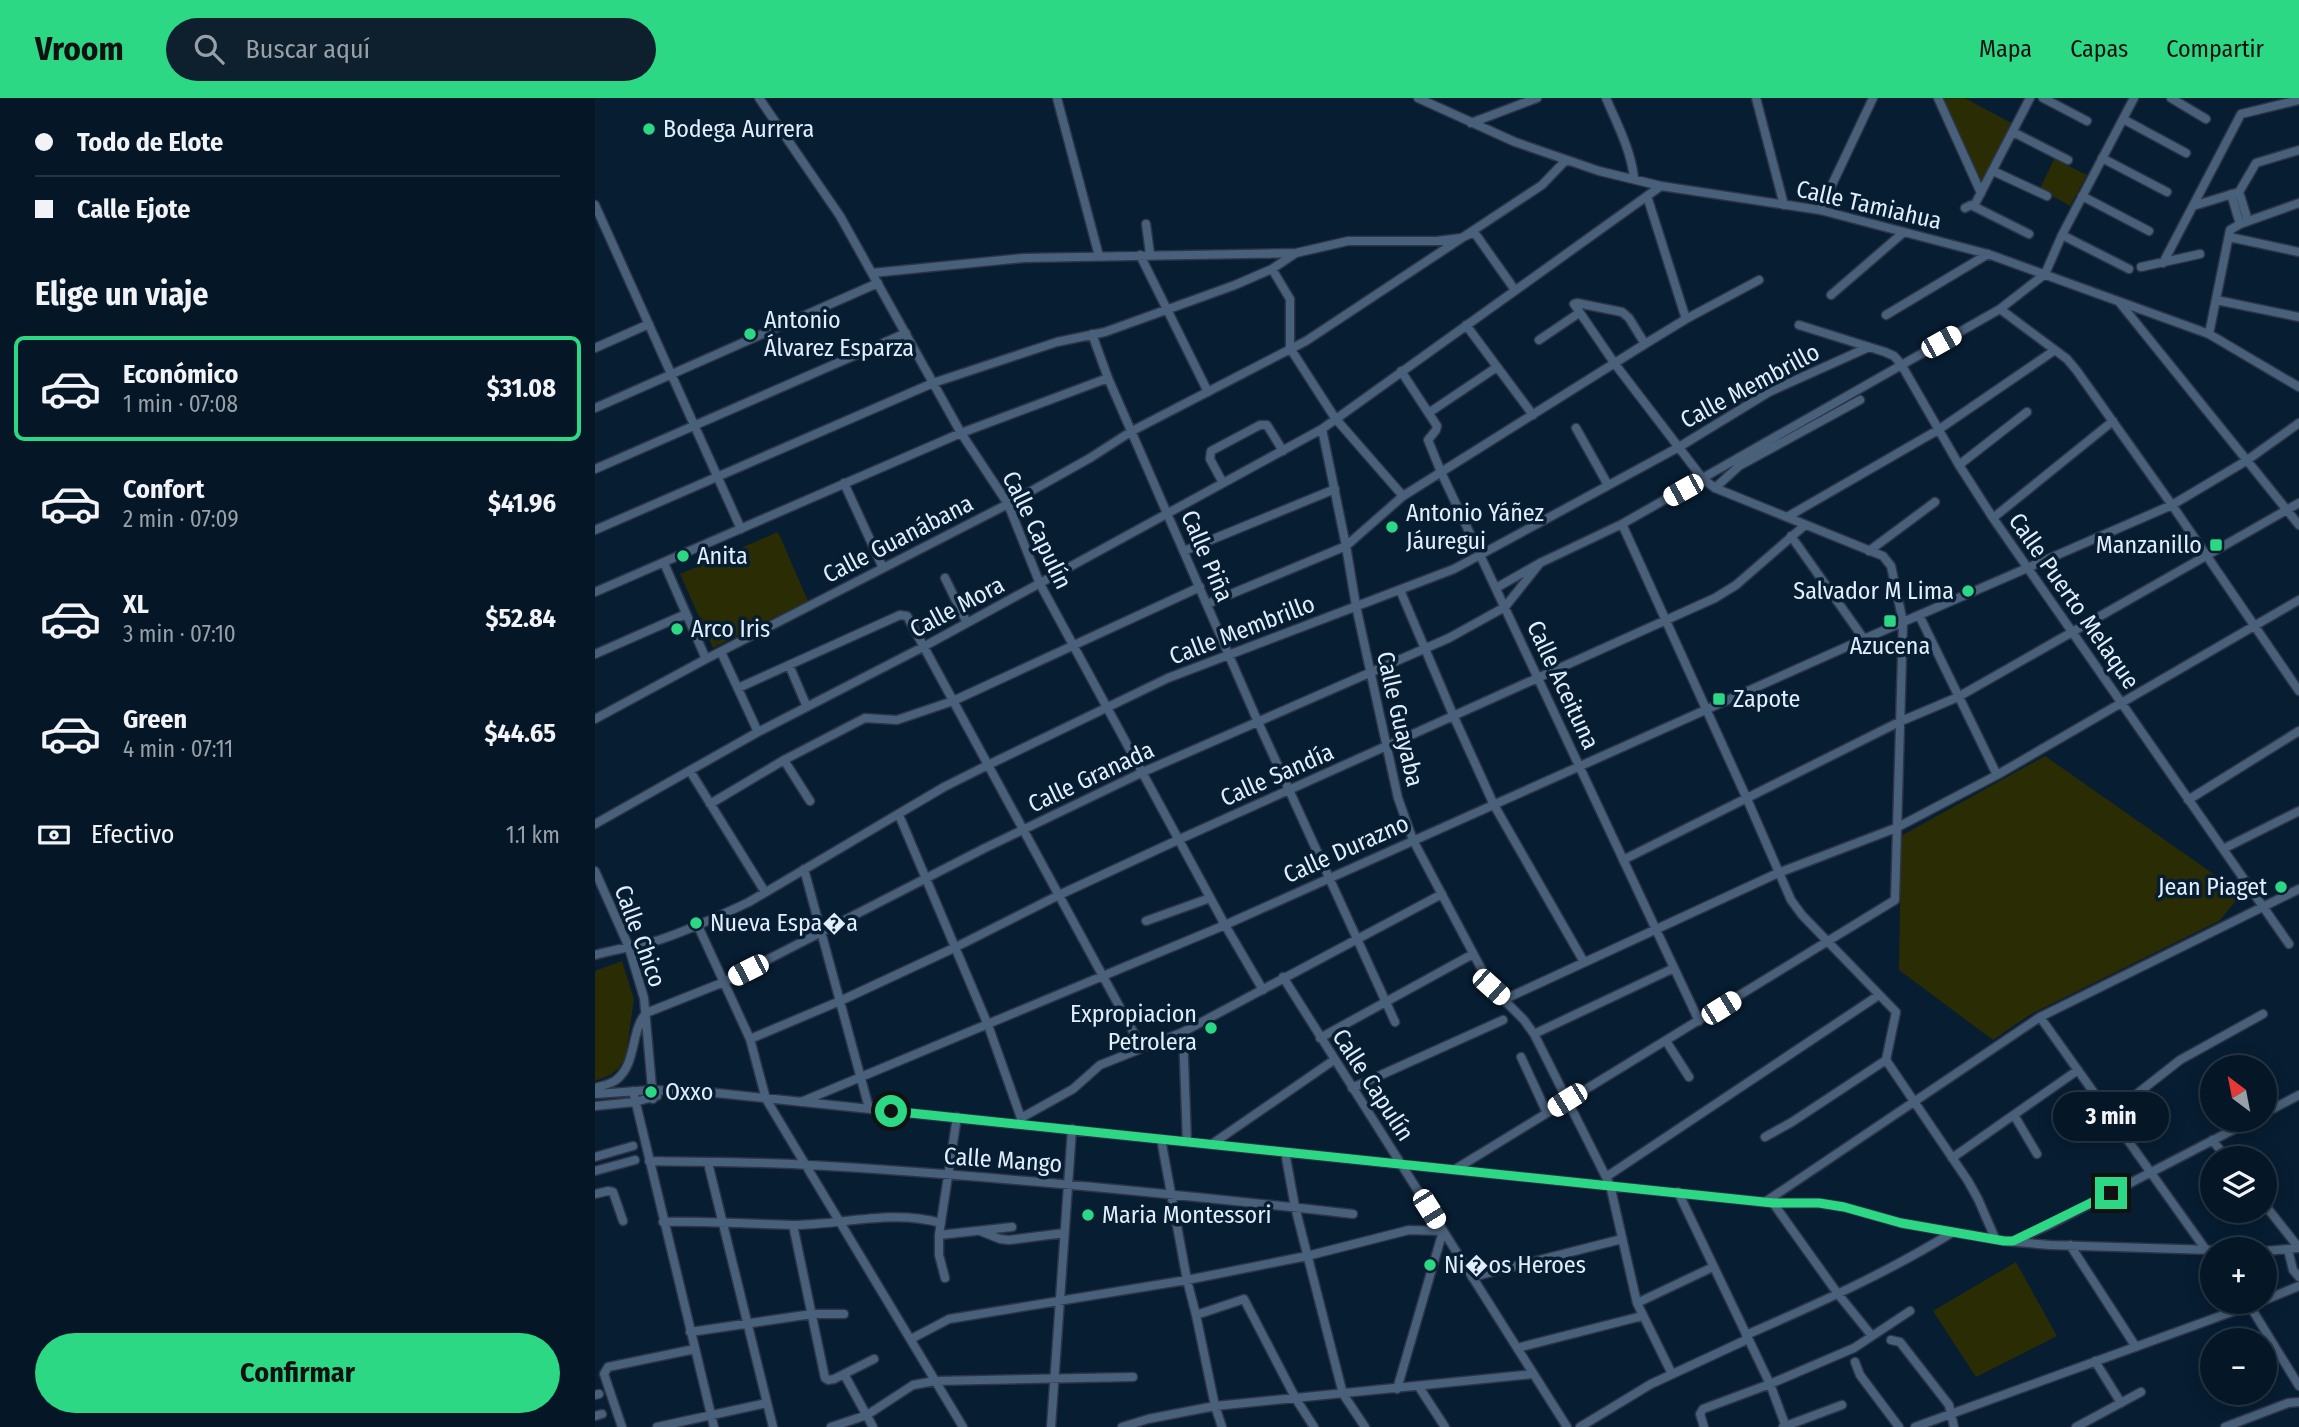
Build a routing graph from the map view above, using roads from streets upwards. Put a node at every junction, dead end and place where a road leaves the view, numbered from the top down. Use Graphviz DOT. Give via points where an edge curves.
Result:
graph roads {
  1 [pos="759,98"];
  2 [pos="1057,98"];
  3 [pos="1418,98"];
  4 [pos="1537,98"];
  5 [pos="1606,98"];
  6 [pos="1756,98"];
  7 [pos="1873,98"];
  8 [pos="1938,98"];
  9 [pos="2031,98"];
  10 [pos="2043,98"];
  11 [pos="2134,98"];
  12 [pos="2171,98"];
  13 [pos="2299,100"];
  14 [pos="2206,118"];
  15 [pos="2123,119"];
  16 [pos="2087,121"];
  17 [pos="1471,122"];
  18 [pos="2013,132"];
  19 [pos="2299,149"];
  20 [pos="2186,153"];
  21 [pos="2102,158"];
  22 [pos="1566,160"];
  23 [pos="2068,160"];
  24 [pos="1993,171"];
  25 [pos="1634,178"];
  26 [pos="1661,186"];
  27 [pos="2167,192"];
  28 [pos="1981,193"];
  29 [pos="2235,193"];
  30 [pos="2047,196"];
  31 [pos="2082,196"];
  32 [pos="1647,197"];
  33 [pos="2299,203"];
  34 [pos="595,205"];
  35 [pos="1784,205"];
  36 [pos="2193,206"];
  37 [pos="1820,210"];
  38 [pos="1146,223"];
  39 [pos="2240,224"];
  40 [pos="2150,231"];
  41 [pos="1474,232"];
  42 [pos="1904,232"];
  43 [pos="2029,234"];
  44 [pos="2062,235"];
  45 [pos="2229,237"];
  46 [pos="2299,252"];
  47 [pos="1296,253"];
  48 [pos="1150,254"];
  49 [pos="1988,254"];
  50 [pos="2200,254"];
  51 [pos="1140,255"];
  52 [pos="1099,256"];
  53 [pos="2163,263"];
  54 [pos="2141,267"];
  55 [pos="1272,268"];
  56 [pos="2129,269"];
  57 [pos="872,272"];
  58 [pos="2045,274"];
  59 [pos="1759,280"];
  60 [pos="878,284"];
  61 [pos="1515,290"];
  62 [pos="1831,295"];
  63 [pos="2216,300"];
  64 [pos="2120,303"];
  65 [pos="2000,309"];
  66 [pos="1167,310"];
  67 [pos="1579,313"];
  68 [pos="1886,316"];
  69 [pos="2299,317"];
  70 [pos="1686,319"];
  71 [pos="649,324"];
  72 [pos="1466,325"];
  73 [pos="1799,325"];
  74 [pos="906,333"];
  75 [pos="1092,334"];
  76 [pos="2209,334"];
  77 [pos="1539,340"];
  78 [pos="1645,344"];
  79 [pos="1869,347"];
  80 [pos="595,348"];
  81 [pos="1290,348"];
  82 [pos="2055,350"];
  83 [pos="1615,363"];
  84 [pos="1901,364"];
  85 [pos="1497,367"];
  86 [pos="1401,371"];
  87 [pos="671,375"];
  88 [pos="1108,378"];
  89 [pos="933,383"];
  90 [pos="2299,387"];
  91 [pos="1208,392"];
  92 [pos="1860,400"];
  93 [pos="595,408"];
  94 [pos="1430,412"];
  95 [pos="2027,412"];
  96 [pos="1533,415"];
  97 [pos="1335,418"];
  98 [pos="2113,421"];
  99 [pos="2299,423"];
  100 [pos="694,426"];
  101 [pos="1576,428"];
  102 [pos="1322,429"];
  103 [pos="1938,430"];
  104 [pos="1132,431"];
  105 [pos="961,433"];
  106 [pos="1678,447"];
  107 [pos="1283,450"];
  108 [pos="2246,461"];
  109 [pos="1959,465"];
  110 [pos="595,469"];
  111 [pos="1441,472"];
  112 [pos="717,477"];
  113 [pos="1703,479"];
  114 [pos="1223,483"];
  115 [pos="844,484"];
  116 [pos="1608,485"];
  117 [pos="1715,488"];
  118 [pos="1335,489"];
  119 [pos="1403,496"];
  120 [pos="1935,502"];
  121 [pos="1008,503"];
  122 [pos="2299,503"];
  123 [pos="2172,505"];
  124 [pos="2287,510"];
  125 [pos="1168,514"];
  126 [pos="1787,517"];
  127 [pos="1993,518"];
  128 [pos="1622,524"];
  129 [pos="2299,524"];
  130 [pos="1805,525"];
  131 [pos="741,529"];
  132 [pos="595,530"];
  133 [pos="1791,536"];
  134 [pos="1346,546"];
  135 [pos="1184,551"];
  136 [pos="1869,551"];
  137 [pos="1480,554"];
  138 [pos="2207,555"];
  139 [pos="663,563"];
  140 [pos="1540,563"];
  141 [pos="2028,567"];
  142 [pos="883,568"];
  143 [pos="945,578"];
  144 [pos="1040,584"];
  145 [pos="1200,587"];
  146 [pos="1496,588"];
  147 [pos="1400,590"];
  148 [pos="595,592"];
  149 [pos="2299,600"];
  150 [pos="1207,604"];
  151 [pos="1356,606"];
  152 [pos="1505,607"];
  153 [pos="686,614"];
  154 [pos="1919,615"];
  155 [pos="1665,620"];
  156 [pos="1903,622"];
  157 [pos="967,623"];
  158 [pos="2255,626"];
  159 [pos="2073,633"];
  160 [pos="1864,639"];
  161 [pos="1073,646"];
  162 [pos="923,647"];
  163 [pos="1425,649"];
  164 [pos="721,652"];
  165 [pos="595,654"];
  166 [pos="1229,655"];
  167 [pos="706,659"];
  168 [pos="789,665"];
  169 [pos="1370,673"];
  170 [pos="1538,678"];
  171 [pos="738,688"];
  172 [pos="2299,691"];
  173 [pos="1958,697"];
  174 [pos="953,701"];
  175 [pos="2122,704"];
  176 [pos="807,707"];
  177 [pos="1107,708"];
  178 [pos="1705,710"];
  179 [pos="1454,717"];
  180 [pos="595,719"];
  181 [pos="1258,722"];
  182 [pos="1899,722"];
  183 [pos="2299,731"];
  184 [pos="758,732"];
  185 [pos="1385,747"];
  186 [pos="784,760"];
  187 [pos="988,765"];
  188 [pos="1581,767"];
  189 [pos="690,771"];
  190 [pos="1143,772"];
  191 [pos="1997,775"];
  192 [pos="1289,790"];
  193 [pos="1747,799"];
  194 [pos="2189,800"];
  195 [pos="810,801"];
  196 [pos="710,804"];
  197 [pos="1494,805"];
  198 [pos="2299,811"];
  199 [pos="899,815"];
  200 [pos="595,824"];
  201 [pos="1896,828"];
  202 [pos="1023,830"];
  203 [pos="1180,839"];
  204 [pos="1413,840"];
  205 [pos="2223,849"];
  206 [pos="1623,860"];
  207 [pos="804,869"];
  208 [pos="595,871"];
  209 [pos="1778,873"];
  210 [pos="1329,878"];
  211 [pos="925,879"];
  212 [pos="2299,889"];
  213 [pos="765,892"];
  214 [pos="1442,894"];
  215 [pos="1059,895"];
  216 [pos="1210,898"];
  217 [pos="2263,907"];
  218 [pos="1146,921"];
  219 [pos="1225,925"];
  220 [pos="698,926"];
  221 [pos="1657,930"];
  222 [pos="821,933"];
  223 [pos="1356,938"];
  224 [pos="1827,942"];
  225 [pos="2289,944"];
  226 [pos="628,946"];
  227 [pos="954,948"];
  228 [pos="1473,954"];
  229 [pos="595,955"];
  230 [pos="1584,962"];
  231 [pos="1674,968"];
  232 [pos="1103,976"];
  233 [pos="1283,977"];
  234 [pos="724,982"];
  235 [pos="1263,990"];
  236 [pos="1879,995"];
  237 [pos="1505,999"];
  238 [pos="1385,1000"];
  239 [pos="840,1001"];
  240 [pos="646,1013"];
  241 [pos="2263,1014"];
  242 [pos="2040,1017"];
  243 [pos="1503,1020"];
  244 [pos="1699,1021"];
  245 [pos="1395,1022"];
  246 [pos="988,1025"];
  247 [pos="1182,1032"];
  248 [pos="1534,1034"];
  249 [pos="1320,1038"];
  250 [pos="750,1040"];
  251 [pos="1666,1041"];
  252 [pos="1142,1048"];
  253 [pos="1521,1057"];
  254 [pos="1334,1060"];
  255 [pos="1886,1060"];
  256 [pos="2078,1070"];
  257 [pos="1689,1077"];
  258 [pos="860,1078"];
  259 [pos="595,1088"];
  260 [pos="1352,1088"];
  261 [pos="633,1091"];
  262 [pos="595,1094"];
  263 [pos="652,1094"];
  264 [pos="2299,1095"];
  265 [pos="766,1099"];
  266 [pos="1567,1100"];
  267 [pos="1914,1101"];
  268 [pos="635,1102"];
  269 [pos="801,1102"];
  270 [pos="595,1106"];
  271 [pos="2277,1107"];
  272 [pos="869,1108"];
  273 [pos="1547,1113"];
  274 [pos="2014,1115"];
  275 [pos="2110,1115"];
  276 [pos="957,1117"];
  277 [pos="1021,1121"];
  278 [pos="1072,1129"];
  279 [pos="2228,1132"];
  280 [pos="1765,1137"];
  281 [pos="1161,1139"];
  282 [pos="2212,1140"];
  283 [pos="1187,1142"];
  284 [pos="1212,1144"];
  285 [pos="633,1146"];
  286 [pos="2217,1146"];
  287 [pos="1285,1152"];
  288 [pos="2037,1154"];
  289 [pos="595,1157"];
  290 [pos="1952,1158"];
  291 [pos="635,1160"];
  292 [pos="649,1161"];
  293 [pos="708,1163"];
  294 [pos="1401,1164"];
  295 [pos="806,1165"];
  296 [pos="1454,1170"];
  297 [pos="595,1171"];
  298 [pos="2151,1172"];
  299 [pos="949,1176"];
  300 [pos="1608,1181"];
  301 [pos="1068,1184"];
  302 [pos="596,1192"];
  303 [pos="1678,1192"];
  304 [pos="1170,1193"];
  305 [pos="1769,1202"];
  306 [pos="1295,1207"];
  307 [pos="1353,1213"];
  308 [pos="2277,1220"];
  309 [pos="623,1221"];
  310 [pos="722,1221"];
  311 [pos="841,1221"];
  312 [pos="663,1222"];
  313 [pos="941,1223"];
  314 [pos="793,1225"];
  315 [pos="1012,1227"];
  316 [pos="980,1231"];
  317 [pos="1443,1231"];
  318 [pos="1953,1232"];
  319 [pos="1064,1233"];
  320 [pos="939,1235"];
  321 [pos="1995,1238"];
  322 [pos="2200,1238"];
  323 [pos="1622,1240"];
  324 [pos="2013,1241"];
  325 [pos="2070,1245"];
  326 [pos="2299,1248"];
  327 [pos="2200,1250"];
  328 [pos="2277,1250"];
  329 [pos="2288,1250"];
  330 [pos="1307,1256"];
  331 [pos="1713,1267"];
  332 [pos="1472,1277"];
  333 [pos="2299,1277"];
  334 [pos="945,1278"];
  335 [pos="1187,1280"];
  336 [pos="2299,1286"];
  337 [pos="1839,1294"];
  338 [pos="2277,1295"];
  339 [pos="1058,1302"];
  340 [pos="1637,1303"];
  341 [pos="1910,1311"];
  342 [pos="811,1314"];
  343 [pos="844,1314"];
  344 [pos="2228,1314"];
  345 [pos="2255,1314"];
  346 [pos="1196,1315"];
  347 [pos="1642,1316"];
  348 [pos="747,1322"];
  349 [pos="691,1332"];
  350 [pos="1872,1336"];
  351 [pos="1747,1337"];
  352 [pos="911,1339"];
  353 [pos="1891,1340"];
  354 [pos="2136,1347"];
  355 [pos="1517,1348"];
  356 [pos="695,1349"];
  357 [pos="874,1359"];
  358 [pos="1855,1362"];
  359 [pos="2095,1362"];
  360 [pos="844,1374"];
  361 [pos="1533,1374"];
  362 [pos="1672,1374"];
  363 [pos="1133,1377"];
  364 [pos="1053,1378"];
  365 [pos="935,1381"];
  366 [pos="1770,1384"];
  367 [pos="2299,1386"];
  368 [pos="1419,1387"];
  369 [pos="1397,1389"];
  370 [pos="2141,1392"];
  371 [pos="1343,1394"];
  372 [pos="1296,1399"];
  373 [pos="767,1402"];
  374 [pos="2299,1402"];
  375 [pos="2120,1403"];
  376 [pos="1842,1405"];
  377 [pos="1215,1406"];
  378 [pos="1951,1414"];
  379 [pos="867,1415"];
  380 [pos="711,1416"];
  381 [pos="1148,1423"];
  382 [pos="622,1427"];
  383 [pos="657,1427"];
  384 [pos="713,1427"];
  385 [pos="773,1427"];
  386 [pos="831,1427"];
  387 [pos="873,1427"];
  388 [pos="963,1427"];
  389 [pos="1051,1427"];
  390 [pos="1122,1427"];
  391 [pos="1222,1427"];
  392 [pos="1314,1427"];
  393 [pos="1365,1427"];
  394 [pos="1445,1427"];
  395 [pos="1567,1427"];
  396 [pos="1580,1427"];
  397 [pos="1704,1427"];
  398 [pos="1785,1427"];
  399 [pos="1899,1427"];
  400 [pos="1915,1427"];
  401 [pos="1954,1427"];
  402 [pos="2076,1427"];
  403 [pos="2225,1427"];
  1 -- 57 [label="street, Calle Capulín" via="840,216"];
  2 -- 52 [label="street"];
  3 -- 17 [label="street, Calle Tamiahua"];
  4 -- 17 [label="street"];
  5 -- 25 [label="street" via="1627,146"];
  6 -- 35 [label="street"];
  7 -- 37 [label="street"];
  8 -- 28 [label="street"];
  9 -- 18 [label="street"];
  10 -- 16 [label="street"];
  11 -- 15 [label="street"];
  12 -- 14 [label="street"];
  13 -- 36 [label="street" via="2241,114"];
  15 -- 20 [label="street"];
  15 -- 21 [label="street"];
  17 -- 22 [label="street, Calle Tamiahua"];
  18 -- 23 [label="street"];
  18 -- 24 [label="street"];
  19 -- 29 [label="street" via="2256,163"];
  21 -- 27 [label="street"];
  21 -- 31 [label="street"];
  22 -- 25 [label="street, Calle Tamiahua"];
  22 -- 41 [label="street, Calle Guanábana" via="1542,186"];
  24 -- 28 [label="street"];
  24 -- 30 [label="street"];
  25 -- 26 [label="street, Calle Tamiahua"];
  26 -- 32 [label="street, Calle Mora"];
  26 -- 35 [label="street, Calle Tamiahua"];
  28 -- 43 [label="street" via="1970,207"];
  29 -- 36 [label="street"];
  29 -- 39 [label="street"];
  31 -- 40 [label="street"];
  31 -- 44 [label="street"];
  32 -- 61 [label="street, Calle Mora"];
  32 -- 70 [label="street"];
  33 -- 39 [label="street"];
  34 -- 71 [label="street"];
  35 -- 37 [label="street, Calle Tamiahua"];
  36 -- 53 [label="street"];
  37 -- 42 [label="street, Calle Tamiahua"];
  38 -- 48 [label="street"];
  39 -- 45 [label="street"];
  41 -- 47 [label="street" via="1437,241 1348,241"];
  41 -- 61 [label="street"];
  41 -- 81 [label="street, Calle Guanábana"];
  42 -- 49 [label="street, Calle Tamiahua"];
  42 -- 62 [label="street"];
  44 -- 56 [label="street"];
  44 -- 58 [label="street"];
  45 -- 46 [label="street"];
  45 -- 63 [label="street"];
  47 -- 48 [label="street"];
  47 -- 55 [label="street"];
  48 -- 51 [label="street"];
  49 -- 58 [label="street, Calle Tamiahua"];
  49 -- 68 [label="street"];
  50 -- 53 [label="street"];
  51 -- 52 [label="street"];
  51 -- 66 [label="street"];
  52 -- 57 [label="street"];
  53 -- 54 [label="street"];
  55 -- 66 [label="street"];
  55 -- 81 [label="street" via="1292,305"];
  57 -- 60 [label="street, Calle Capulín"];
  58 -- 64 [label="street, Calle Tamiahua"];
  58 -- 65 [label="street, Calle Granada"];
  59 -- 70 [label="street"];
  60 -- 74 [label="street, Calle Capulín"];
  60 -- 87 [label="street"];
  61 -- 72 [label="street, Calle Mora"];
  63 -- 69 [label="street"];
  63 -- 76 [label="street"];
  64 -- 76 [label="street, Calle Tamiahua"];
  64 -- 108 [label="street"];
  65 -- 82 [label="street"];
  65 -- 84 [label="street, Calle Granada"];
  66 -- 75 [label="street"];
  66 -- 91 [label="street"];
  67 -- 77 [label="street"];
  67 -- 78 [label="street" via="1574,304 1622,312"];
  67 -- 83 [label="street"];
  70 -- 78 [label="street"];
  71 -- 80 [label="street"];
  71 -- 87 [label="street"];
  72 -- 85 [label="street"];
  72 -- 86 [label="street, Calle Mora"];
  73 -- 79 [label="street"];
  74 -- 89 [label="street, Calle Capulín"];
  74 -- 100 [label="street"];
  75 -- 88 [label="street, Calle Piña"];
  75 -- 89 [label="street"];
  76 -- 90 [label="street, Calle Tamiahua"];
  78 -- 83 [label="street"];
  79 -- 84 [label="street"];
  79 -- 106 [label="street, Calle Membrillo" via="1769,392"];
  81 -- 91 [label="street, Calle Guanábana"];
  81 -- 97 [label="street"];
  82 -- 98 [label="street" via="2067,359"];
  82 -- 103 [label="street"];
  83 -- 96 [label="street"];
  83 -- 106 [label="street"];
  84 -- 103 [label="street, Calle Puerto Melaque"];
  84 -- 113 [label="street, Calle Granada"];
  85 -- 94 [label="street"];
  85 -- 96 [label="street"];
  86 -- 94 [label="street"];
  86 -- 97 [label="street, Calle Mora"];
  87 -- 93 [label="street"];
  87 -- 100 [label="street"];
  88 -- 104 [label="street, Calle Piña"];
  88 -- 105 [label="street"];
  89 -- 105 [label="street, Calle Capulín"];
  89 -- 112 [label="street"];
  91 -- 104 [label="street, Calle Guanábana"];
  92 -- 117 [label="street" via="1739,466"];
  94 -- 111 [label="street, Calle Aceituna" via="1437,428 1428,440"];
  95 -- 109 [label="street"];
  96 -- 111 [label="street"];
  97 -- 102 [label="street, Calle Mora"];
  97 -- 119 [label="street"];
  98 -- 123 [label="street"];
  98 -- 127 [label="street"];
  99 -- 108 [label="street, Calle Durazno"];
  100 -- 110 [label="street"];
  100 -- 112 [label="street"];
  101 -- 116 [label="street"];
  102 -- 107 [label="street, Calle Mora"];
  102 -- 118 [label="street, Calle Guayaba"];
  103 -- 109 [label="street, Calle Puerto Melaque"];
  103 -- 126 [label="street"];
  104 -- 121 [label="street, Calle Guanábana"];
  104 -- 125 [label="street, Calle Piña"];
  105 -- 115 [label="street"];
  105 -- 121 [label="street, Calle Capulín"];
  106 -- 113 [label="street"];
  106 -- 116 [label="street, Calle Membrillo"];
  107 -- 114 [label="street, Calle Mora"];
  107 -- 114 [label="street" via="1265,423 1236,437 1210,453"];
  108 -- 123 [label="street, Calle Durazno"];
  108 -- 124 [label="street"];
  109 -- 127 [label="street, Calle Puerto Melaque"];
  111 -- 119 [label="street"];
  111 -- 137 [label="street, Calle Aceituna"];
  112 -- 131 [label="street"];
  112 -- 132 [label="street"];
  113 -- 117 [label="street"];
  113 -- 128 [label="street, Calle Granada"];
  114 -- 125 [label="street, Calle Mora"];
  115 -- 131 [label="street"];
  115 -- 142 [label="street"];
  116 -- 137 [label="street, Calle Membrillo"];
  117 -- 126 [label="street"];
  118 -- 134 [label="street, Calle Guayaba"];
  118 -- 135 [label="street"];
  119 -- 134 [label="street"];
  120 -- 136 [label="street"];
  121 -- 142 [label="street, Calle Guanábana"];
  121 -- 144 [label="street, Calle Capulín"];
  122 -- 124 [label="street"];
  123 -- 138 [label="street"];
  123 -- 141 [label="street, Calle Durazno"];
  124 -- 129 [label="street"];
  124 -- 138 [label="street"];
  125 -- 135 [label="street, Calle Piña"];
  125 -- 144 [label="street, Calle Mora"];
  126 -- 130 [label="street"];
  127 -- 141 [label="street, Calle Puerto Melaque"];
  128 -- 140 [label="street, Calle Granada"];
  128 -- 155 [label="street"];
  130 -- 133 [label="street, Calle Sandía"];
  130 -- 136 [label="street"];
  131 -- 139 [label="street"];
  133 -- 155 [label="street, Calle Sandía" via="1735,585"];
  133 -- 160 [label="street"];
  134 -- 150 [label="street"];
  134 -- 151 [label="street, Calle Guayaba"];
  135 -- 145 [label="street, Calle Piña"];
  136 -- 156 [label="street" via="1883,556 1891,566"];
  137 -- 146 [label="street, Calle Aceituna"];
  137 -- 147 [label="street, Calle Membrillo"];
  138 -- 158 [label="street"];
  138 -- 159 [label="street"];
  139 -- 148 [label="street"];
  139 -- 153 [label="street"];
  140 -- 146 [label="street, Calle Granada"];
  140 -- 152 [label="street, Calle Granada"];
  141 -- 154 [label="street, Calle Durazno"];
  141 -- 159 [label="street, Calle Puerto Melaque"];
  142 -- 164 [label="street, Calle Guanábana"];
  143 -- 157 [label="street"];
  144 -- 157 [label="street, Calle Mora"];
  144 -- 161 [label="street, Calle Capulín"];
  145 -- 150 [label="street, Calle Piña"];
  145 -- 161 [label="street"];
  146 -- 152 [label="street, Calle Aceituna"];
  147 -- 151 [label="street, Calle Membrillo"];
  147 -- 163 [label="street"];
  149 -- 158 [label="street"];
  150 -- 166 [label="street, Calle Piña"];
  151 -- 166 [label="street, Calle Membrillo"];
  151 -- 169 [label="street, Calle Guayaba"];
  152 -- 163 [label="street, Calle Granada"];
  152 -- 170 [label="street, Calle Aceituna"];
  153 -- 165 [label="street"];
  153 -- 167 [label="street"];
  154 -- 156 [label="street, Calle Durazno"];
  154 -- 173 [label="street"];
  155 -- 170 [label="street, Calle Sandía"];
  155 -- 178 [label="street"];
  156 -- 160 [label="street, Calle Durazno"];
  156 -- 182 [label="street"];
  157 -- 162 [label="street, Calle Mora"];
  158 -- 172 [label="street"];
  158 -- 175 [label="street"];
  159 -- 173 [label="street"];
  159 -- 175 [label="street, Calle Puerto Melaque"];
  160 -- 178 [label="street, Calle Durazno"];
  161 -- 174 [label="street"];
  161 -- 177 [label="street, Calle Capulín"];
  162 -- 168 [label="street" via="909,618 900,614"];
  162 -- 174 [label="street"];
  162 -- 176 [label="street, Calle Mora"];
  163 -- 169 [label="street, Calle Granada"];
  163 -- 179 [label="street"];
  164 -- 167 [label="street, Calle Guanábana"];
  164 -- 171 [label="street"];
  166 -- 177 [label="street, Calle Membrillo"];
  166 -- 181 [label="street, Calle Piña"];
  167 -- 180 [label="street, Calle Guanábana"];
  168 -- 171 [label="street"];
  168 -- 176 [label="street"];
  169 -- 181 [label="street, Calle Granada"];
  169 -- 185 [label="street, Calle Guayaba"];
  170 -- 179 [label="street, Calle Sandía"];
  170 -- 188 [label="street, Calle Aceituna"];
  171 -- 184 [label="street"];
  173 -- 182 [label="street"];
  173 -- 191 [label="street"];
  174 -- 186 [label="street" via="897,720 866,718"];
  174 -- 187 [label="street"];
  175 -- 191 [label="street"];
  175 -- 194 [label="street, Calle Puerto Melaque"];
  176 -- 184 [label="street, Calle Mora"];
  177 -- 187 [label="street, Calle Membrillo"];
  177 -- 190 [label="street, Calle Capulín"];
  178 -- 188 [label="street, Calle Durazno"];
  178 -- 193 [label="street"];
  179 -- 185 [label="street, Calle Sandía"];
  179 -- 197 [label="street"];
  181 -- 190 [label="street, Calle Granada"];
  181 -- 192 [label="street, Calle Piña"];
  182 -- 193 [label="street"];
  182 -- 201 [label="street"];
  183 -- 194 [label="street"];
  184 -- 189 [label="street, Calle Mora"];
  185 -- 192 [label="street, Calle Sandía"];
  185 -- 204 [label="street, Calle Guayaba"];
  186 -- 195 [label="street"];
  186 -- 196 [label="street"];
  187 -- 199 [label="street, Calle Membrillo"];
  187 -- 202 [label="street"];
  188 -- 197 [label="street, Calle Durazno"];
  188 -- 206 [label="street, Calle Aceituna"];
  189 -- 196 [label="street"];
  189 -- 200 [label="street, Calle Mora"];
  190 -- 202 [label="street, Calle Granada"];
  190 -- 203 [label="street, Calle Capulín"];
  191 -- 201 [label="street"];
  192 -- 203 [label="street, Calle Sandía"];
  192 -- 210 [label="street, Calle Piña"];
  193 -- 206 [label="street"];
  193 -- 209 [label="street"];
  194 -- 205 [label="street, Calle Puerto Melaque"];
  196 -- 213 [label="street"];
  197 -- 204 [label="street, Calle Durazno"];
  197 -- 230 [label="street"];
  198 -- 205 [label="street"];
  199 -- 207 [label="street, Calle Membrillo"];
  199 -- 211 [label="street"];
  201 -- 209 [label="street"];
  201 -- 224 [label="street" via="1895,900"];
  202 -- 211 [label="street, Calle Granada"];
  202 -- 215 [label="street"];
  203 -- 215 [label="street, Calle Sandía"];
  203 -- 216 [label="street, Calle Capulín"];
  204 -- 210 [label="street, Calle Durazno"];
  204 -- 214 [label="street, Calle Guayaba"];
  205 -- 217 [label="street, Calle Puerto Melaque"];
  206 -- 221 [label="street, Calle Aceituna"];
  207 -- 213 [label="street, Calle Membrillo"];
  207 -- 222 [label="street"];
  208 -- 226 [label="street, Calle Chico"];
  209 -- 221 [label="street"];
  209 -- 224 [label="street" via="1791,900"];
  210 -- 219 [label="street, Calle Durazno"];
  210 -- 223 [label="street, Calle Piña"];
  211 -- 222 [label="street, Calle Granada"];
  211 -- 227 [label="street"];
  212 -- 217 [label="street"];
  213 -- 220 [label="street, Calle Membrillo"];
  214 -- 223 [label="street"];
  214 -- 228 [label="street, Calle Guayaba"];
  215 -- 227 [label="street, Calle Sandía"];
  215 -- 232 [label="street"];
  216 -- 218 [label="street"];
  216 -- 219 [label="street, Calle Capulín"];
  217 -- 225 [label="street, Calle Puerto Melaque"];
  217 -- 242 [label="street"];
  219 -- 232 [label="street, Calle Durazno"];
  219 -- 235 [label="street, Calle Capulín"];
  220 -- 226 [label="street, Calle Membrillo"];
  220 -- 234 [label="street"];
  221 -- 230 [label="street"];
  221 -- 231 [label="street, Calle Aceituna"];
  222 -- 234 [label="street, Calle Granada"];
  222 -- 239 [label="street"];
  223 -- 233 [label="street"];
  223 -- 238 [label="street, Calle Piña"];
  224 -- 236 [label="street"];
  224 -- 244 [label="street"];
  226 -- 229 [label="street, Calle Membrillo"];
  226 -- 240 [label="street, Calle Chico"];
  227 -- 239 [label="street, Calle Sandía"];
  227 -- 246 [label="street"];
  228 -- 237 [label="street, Calle Guayaba" via="1491,987"];
  228 -- 238 [label="street"];
  230 -- 237 [label="street"];
  231 -- 244 [label="street, Calle Aceituna"];
  231 -- 248 [label="street"];
  232 -- 246 [label="street, Calle Durazno"];
  232 -- 252 [label="street"];
  233 -- 235 [label="street"];
  233 -- 249 [label="street, Calle Capulín"];
  234 -- 240 [label="street, Calle Granada"];
  234 -- 250 [label="street"];
  235 -- 247 [label="street"];
  236 -- 255 [label="street" via="1896,1012"];
  236 -- 300 [label="street"];
  237 -- 248 [label="street, Calle Guayaba"];
  238 -- 245 [label="street, Calle Piña"];
  238 -- 249 [label="street"];
  239 -- 250 [label="street, Calle Sandía"];
  239 -- 258 [label="street"];
  240 -- 259 [label="street" via="628,1064 617,1080"];
  240 -- 263 [label="street, Calle Chico"];
  241 -- 275 [label="street" via="2180,1060"];
  242 -- 256 [label="street"];
  242 -- 267 [label="street"];
  243 -- 260 [label="street"];
  244 -- 251 [label="street"];
  246 -- 258 [label="street, Calle Durazno"];
  246 -- 277 [label="street"];
  247 -- 252 [label="street"];
  247 -- 283 [label="street"];
  248 -- 266 [label="street, Calle Guayaba"];
  249 -- 254 [label="street, Calle Capulín"];
  250 -- 265 [label="street"];
  251 -- 257 [label="street"];
  251 -- 266 [label="street"];
  252 -- 277 [label="street" via="1100,1065 1073,1089"];
  253 -- 273 [label="street"];
  254 -- 260 [label="street, Calle Capulín"];
  254 -- 284 [label="street"];
  255 -- 267 [label="street"];
  255 -- 280 [label="street"];
  256 -- 274 [label="street"];
  256 -- 275 [label="street"];
  258 -- 269 [label="street, Calle Durazno"];
  258 -- 272 [label="street"];
  260 -- 294 [label="street, Calle Capulín"];
  261 -- 262 [label="street"];
  261 -- 263 [label="street"];
  261 -- 268 [label="street"];
  263 -- 265 [label="street" via="707,1092"];
  263 -- 268 [label="street"];
  264 -- 271 [label="street"];
  265 -- 269 [label="street"];
  265 -- 295 [label="street"];
  266 -- 273 [label="street"];
  266 -- 300 [label="street, Calle Guayaba"];
  267 -- 290 [label="street"];
  267 -- 305 [label="street"];
  268 -- 270 [label="street"];
  268 -- 292 [label="street"];
  269 -- 272 [label="street"];
  272 -- 276 [label="street"];
  273 -- 296 [label="street"];
  274 -- 288 [label="street"];
  274 -- 290 [label="street"];
  275 -- 298 [label="street"];
  276 -- 277 [label="street"];
  276 -- 299 [label="street"];
  277 -- 278 [label="street"];
  278 -- 281 [label="street"];
  278 -- 301 [label="street"];
  279 -- 282 [label="street"];
  281 -- 283 [label="street"];
  281 -- 304 [label="street"];
  282 -- 286 [label="street"];
  282 -- 298 [label="street"];
  283 -- 284 [label="street"];
  284 -- 287 [label="street"];
  285 -- 289 [label="street"];
  287 -- 294 [label="street"];
  287 -- 306 [label="street"];
  290 -- 321 [label="street"];
  291 -- 297 [label="street"];
  292 -- 293 [label="street, Calle Mango"];
  292 -- 312 [label="street"];
  293 -- 295 [label="street, Calle Mango"];
  293 -- 310 [label="street"];
  294 -- 296 [label="street"];
  294 -- 317 [label="street, Calle Capulín"];
  295 -- 299 [label="street, Calle Mango"];
  295 -- 311 [label="street"];
  296 -- 300 [label="street"];
  298 -- 322 [label="street"];
  298 -- 324 [label="street"];
  299 -- 301 [label="street, Calle Mango"];
  299 -- 313 [label="street"];
  300 -- 303 [label="street"];
  300 -- 323 [label="street, Calle Guayaba"];
  301 -- 304 [label="street, Calle Mango"];
  301 -- 319 [label="street"];
  302 -- 309 [label="street" via="613,1192"];
  303 -- 305 [label="street"];
  303 -- 331 [label="street"];
  304 -- 306 [label="street, Calle Mango"];
  304 -- 335 [label="street"];
  305 -- 318 [label="street" via="1844,1207"];
  305 -- 337 [label="street"];
  306 -- 307 [label="street, Calle Mango"];
  306 -- 330 [label="street"];
  308 -- 326 [label="street"];
  310 -- 312 [label="street"];
  310 -- 314 [label="street"];
  310 -- 348 [label="street"];
  311 -- 313 [label="street" via="907,1216"];
  311 -- 314 [label="street"];
  311 -- 352 [label="street"];
  312 -- 349 [label="street"];
  313 -- 320 [label="street"];
  314 -- 342 [label="street"];
  315 -- 316 [label="street"];
  316 -- 319 [label="street" via="1009,1240"];
  316 -- 320 [label="street"];
  317 -- 330 [label="street" via="1409,1230"];
  317 -- 332 [label="street, Calle Capulín"];
  317 -- 369 [label="street"];
  318 -- 321 [label="street"];
  318 -- 337 [label="street"];
  319 -- 339 [label="street"];
  320 -- 334 [label="street"];
  321 -- 324 [label="street"];
  323 -- 332 [label="street"];
  323 -- 340 [label="street, Calle Guayaba"];
  324 -- 325 [label="street"];
  325 -- 327 [label="street"];
  325 -- 354 [label="street"];
  326 -- 329 [label="street"];
  328 -- 329 [label="street"];
  329 -- 333 [label="street"];
  330 -- 335 [label="street"];
  330 -- 371 [label="street"];
  331 -- 340 [label="street"];
  331 -- 351 [label="street"];
  332 -- 355 [label="street, Calle Capulín"];
  335 -- 339 [label="street"];
  335 -- 346 [label="street"];
  336 -- 338 [label="street"];
  337 -- 350 [label="street"];
  337 -- 351 [label="street"];
  339 -- 352 [label="street" via="949,1319"];
  339 -- 364 [label="street"];
  340 -- 347 [label="street, Calle Guayaba"];
  341 -- 350 [label="street"];
  342 -- 343 [label="street"];
  342 -- 348 [label="street"];
  342 -- 360 [label="street" via="824,1375 828,1380"];
  344 -- 354 [label="street"];
  345 -- 367 [label="street"];
  346 -- 372 [label="street" via="1244,1299"];
  346 -- 377 [label="street"];
  347 -- 355 [label="street"];
  347 -- 362 [label="street, Calle Guayaba"];
  348 -- 349 [label="street"];
  348 -- 373 [label="street"];
  349 -- 356 [label="street"];
  350 -- 366 [label="street"];
  351 -- 362 [label="street"];
  351 -- 366 [label="street"];
  352 -- 365 [label="street"];
  353 -- 378 [label="street" via="1900,1342 1949,1405"];
  354 -- 359 [label="street"];
  355 -- 361 [label="street, Calle Capulín"];
  356 -- 380 [label="street"];
  356 -- 382 [label="street" via="604,1370"];
  357 -- 360 [label="street"];
  358 -- 399 [label="street"];
  359 -- 375 [label="street"];
  359 -- 378 [label="street"];
  360 -- 379 [label="street"];
  361 -- 368 [label="street"];
  361 -- 395 [label="street, Calle Capulín"];
  362 -- 396 [label="street"];
  363 -- 364 [label="street"];
  364 -- 365 [label="street"];
  364 -- 389 [label="street"];
  365 -- 379 [label="street" via="913,1385"];
  365 -- 388 [label="street"];
  366 -- 397 [label="street" via="1700,1411"];
  366 -- 398 [label="street"];
  368 -- 369 [label="street"];
  368 -- 394 [label="street"];
  369 -- 371 [label="street"];
  370 -- 375 [label="street"];
  371 -- 372 [label="street"];
  371 -- 393 [label="street"];
  372 -- 377 [label="street"];
  372 -- 392 [label="street"];
  373 -- 380 [label="street"];
  373 -- 385 [label="street"];
  374 -- 403 [label="street"];
  375 -- 402 [label="street"];
  376 -- 398 [label="street"];
  377 -- 381 [label="street"];
  377 -- 391 [label="street"];
  378 -- 400 [label="street"];
  378 -- 401 [label="street"];
  379 -- 386 [label="street"];
  379 -- 387 [label="street"];
  380 -- 383 [label="street"];
  380 -- 384 [label="street"];
  381 -- 390 [label="street"];
}
